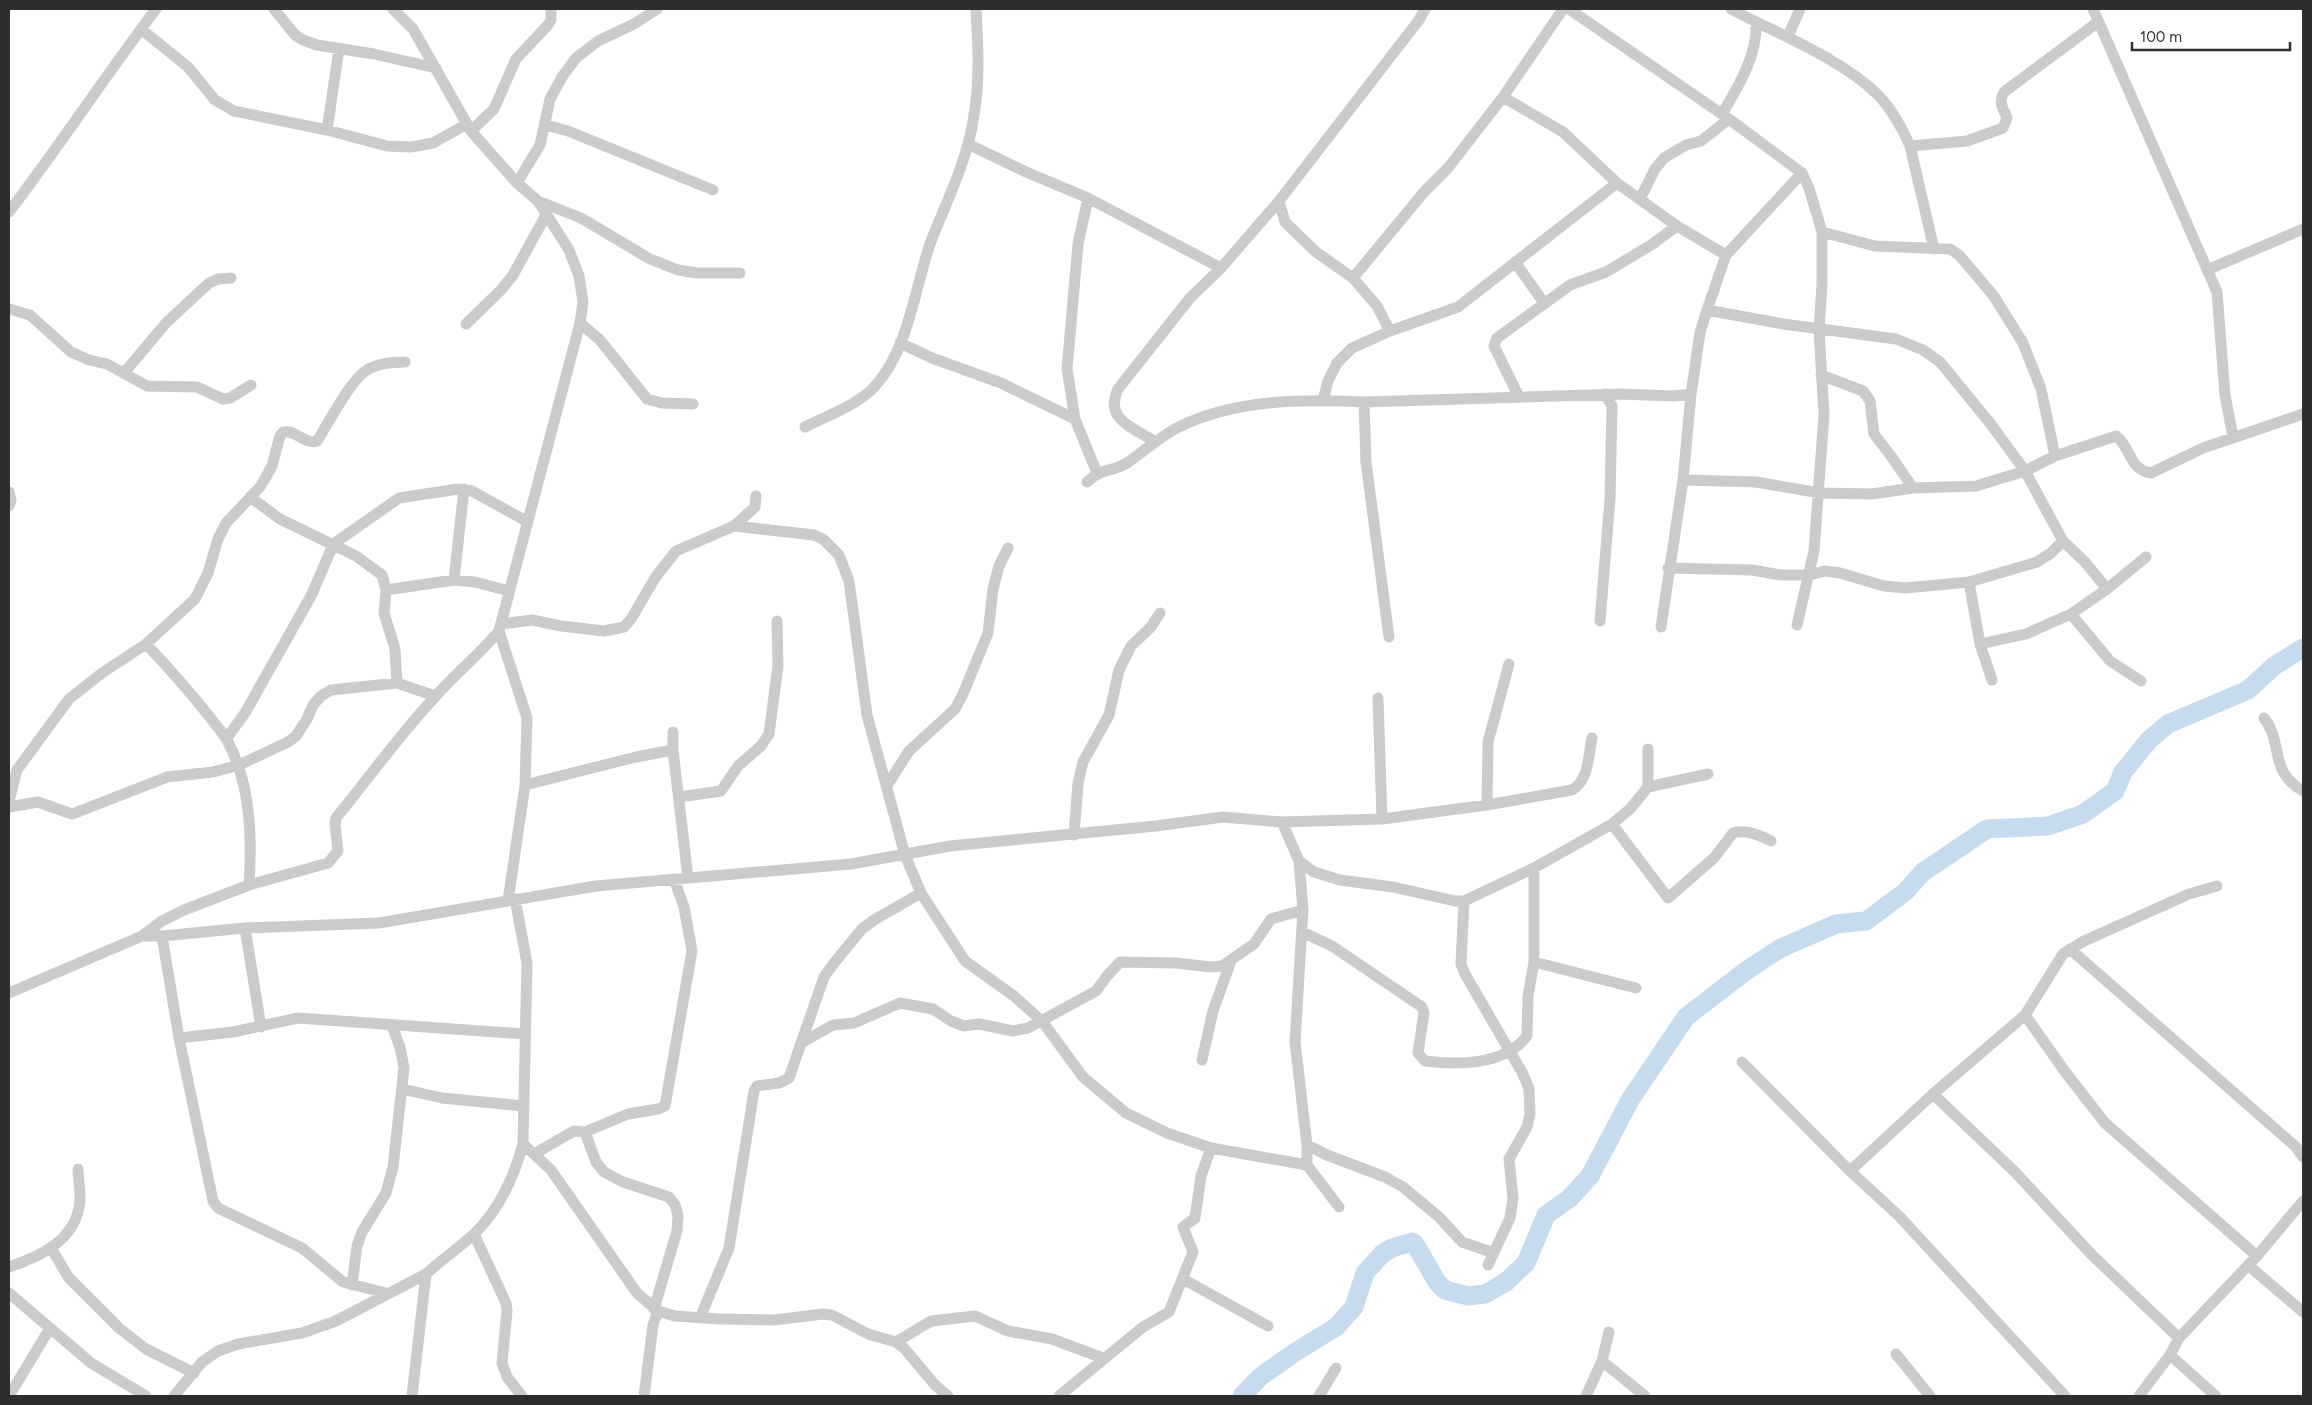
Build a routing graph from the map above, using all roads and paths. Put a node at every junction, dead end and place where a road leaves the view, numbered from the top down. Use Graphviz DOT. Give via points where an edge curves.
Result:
graph roads {
  1 [pos="156,9"];
  2 [pos="274,9"];
  3 [pos="393,9"];
  4 [pos="551,9"];
  5 [pos="657,9"];
  6 [pos="976,9"];
  7 [pos="1425,9"];
  8 [pos="1563,9"];
  9 [pos="1569,9"];
  10 [pos="1731,9"];
  11 [pos="1800,9"];
  12 [pos="2093,9"];
  13 [pos="1756,22"];
  14 [pos="2098,22"];
  15 [pos="141,29"];
  16 [pos="1788,36"];
  17 [pos="339,48"];
  18 [pos="436,68"];
  19 [pos="1503,97"];
  20 [pos="1726,116"];
  21 [pos="546,125"];
  22 [pos="469,127"];
  23 [pos="327,130"];
  24 [pos="968,144"];
  25 [pos="1910,146"];
  26 [pos="1802,173"];
  27 [pos="517,183"];
  28 [pos="1617,183"];
  29 [pos="713,190"];
  30 [pos="1088,198"];
  31 [pos="1640,199"];
  32 [pos="538,201"];
  33 [pos="1279,201"];
  34 [pos="9,211"];
  35 [pos="546,215"];
  36 [pos="1676,226"];
  37 [pos="2303,228"];
  38 [pos="1822,232"];
  39 [pos="1934,248"];
  40 [pos="1726,255"];
  41 [pos="1515,262"];
  42 [pos="1221,268"];
  43 [pos="2207,270"];
  44 [pos="740,273"];
  45 [pos="231,278"];
  46 [pos="1353,278"];
  47 [pos="1544,303"];
  48 [pos="9,309"];
  49 [pos="1706,310"];
  50 [pos="580,323"];
  51 [pos="466,324"];
  52 [pos="1819,329"];
  53 [pos="1390,331"];
  54 [pos="900,343"];
  55 [pos="405,362"];
  56 [pos="124,373"];
  57 [pos="1821,375"];
  58 [pos="250,385"];
  59 [pos="1605,394"];
  60 [pos="1620,394"];
  61 [pos="1691,394"];
  62 [pos="1519,397"];
  63 [pos="1323,400"];
  64 [pos="1364,402"];
  65 [pos="693,404"];
  66 [pos="1612,406"];
  67 [pos="2303,414"];
  68 [pos="1075,419"];
  69 [pos="805,428"];
  70 [pos="2233,437"];
  71 [pos="1154,442"];
  72 [pos="2055,456"];
  73 [pos="2025,471"];
  74 [pos="1097,473"];
  75 [pos="1683,480"];
  76 [pos="1087,482"];
  77 [pos="464,488"];
  78 [pos="1913,488"];
  79 [pos="9,492"];
  80 [pos="1820,493"];
  81 [pos="756,496"];
  82 [pos="250,497"];
  83 [pos="9,506"];
  84 [pos="528,522"];
  85 [pos="734,526"];
  86 [pos="2063,541"];
  87 [pos="333,546"];
  88 [pos="1008,548"];
  89 [pos="2146,557"];
  90 [pos="1668,568"];
  91 [pos="1809,575"];
  92 [pos="454,580"];
  93 [pos="1969,582"];
  94 [pos="386,590"];
  95 [pos="2107,590"];
  96 [pos="509,591"];
  97 [pos="1160,613"];
  98 [pos="2071,614"];
  99 [pos="1600,621"];
  100 [pos="777,622"];
  101 [pos="1797,625"];
  102 [pos="1660,627"];
  103 [pos="500,628"];
  104 [pos="1389,637"];
  105 [pos="146,644"];
  106 [pos="1980,644"];
  107 [pos="1509,664"];
  108 [pos="1992,680"];
  109 [pos="2141,681"];
  110 [pos="397,683"];
  111 [pos="435,696"];
  112 [pos="1378,698"];
  113 [pos="2264,718"];
  114 [pos="673,732"];
  115 [pos="1592,738"];
  116 [pos="226,739"];
  117 [pos="1648,749"];
  118 [pos="673,750"];
  119 [pos="239,766"];
  120 [pos="1708,774"];
  121 [pos="888,784"];
  122 [pos="525,785"];
  123 [pos="1648,787"];
  124 [pos="2303,790"];
  125 [pos="679,797"];
  126 [pos="9,801"];
  127 [pos="1487,805"];
  128 [pos="9,807"];
  129 [pos="1382,819"];
  130 [pos="1282,822"];
  131 [pos="1612,824"];
  132 [pos="1074,835"];
  133 [pos="1771,841"];
  134 [pos="906,855"];
  135 [pos="1300,862"];
  136 [pos="1534,868"];
  137 [pos="688,878"];
  138 [pos="674,879"];
  139 [pos="248,885"];
  140 [pos="2217,886"];
  141 [pos="920,893"];
  142 [pos="511,900"];
  143 [pos="1464,901"];
  144 [pos="1303,910"];
  145 [pos="245,928"];
  146 [pos="1302,932"];
  147 [pos="142,936"];
  148 [pos="162,936"];
  149 [pos="2070,949"];
  150 [pos="1231,961"];
  151 [pos="1534,962"];
  152 [pos="1636,988"];
  153 [pos="9,993"];
  154 [pos="2025,1015"];
  155 [pos="1042,1020"];
  156 [pos="392,1026"];
  157 [pos="261,1027"];
  158 [pos="525,1034"];
  159 [pos="179,1038"];
  160 [pos="801,1043"];
  161 [pos="1510,1052"];
  162 [pos="1202,1060"];
  163 [pos="1742,1062"];
  164 [pos="402,1089"];
  165 [pos="1933,1094"];
  166 [pos="524,1106"];
  167 [pos="585,1132"];
  168 [pos="523,1144"];
  169 [pos="1307,1145"];
  170 [pos="1211,1148"];
  171 [pos="534,1154"];
  172 [pos="2303,1157"];
  173 [pos="1307,1165"];
  174 [pos="78,1169"];
  175 [pos="1850,1171"];
  176 [pos="2303,1201"];
  177 [pos="1339,1207"];
  178 [pos="474,1234"];
  179 [pos="51,1248"];
  180 [pos="1494,1253"];
  181 [pos="2256,1256"];
  182 [pos="1488,1265"];
  183 [pos="2248,1265"];
  184 [pos="9,1267"];
  185 [pos="426,1274"];
  186 [pos="1183,1279"];
  187 [pos="352,1285"];
  188 [pos="9,1293"];
  189 [pos="386,1293"];
  190 [pos="656,1310"];
  191 [pos="2303,1312"];
  192 [pos="700,1318"];
  193 [pos="1268,1326"];
  194 [pos="50,1328"];
  195 [pos="1609,1332"];
  196 [pos="2179,1338"];
  197 [pos="896,1342"];
  198 [pos="1896,1354"];
  199 [pos="2170,1356"];
  200 [pos="1103,1358"];
  201 [pos="1602,1361"];
  202 [pos="1336,1368"];
  203 [pos="194,1373"];
  204 [pos="9,1396"];
  205 [pos="146,1396"];
  206 [pos="174,1396"];
  207 [pos="412,1396"];
  208 [pos="522,1396"];
  209 [pos="644,1396"];
  210 [pos="948,1396"];
  211 [pos="1058,1396"];
  212 [pos="1319,1396"];
  213 [pos="1586,1396"];
  214 [pos="1645,1396"];
  215 [pos="1930,1396"];
  216 [pos="2065,1396"];
  217 [pos="2139,1396"];
  218 [pos="2216,1396"];
  1 -- 15 [label="street"];
  2 -- 17 [label="street" via="295,35 317,45"];
  3 -- 18 [label="street" via="413,29"];
  4 -- 22 [label="street" via="551,20 516,59 494,110"];
  5 -- 21 [label="street" via="598,41 576,58 550,98"];
  6 -- 24 [label="street" via="979,58"];
  7 -- 33 [label="street"];
  8 -- 19 [label="street"];
  9 -- 20 [label="street"];
  10 -- 13 [label="street"];
  11 -- 16 [label="street"];
  12 -- 14 [label="street"];
  13 -- 16 [label="street"];
  13 -- 20 [label="street" via="1757,35"];
  14 -- 25 [label="street" via="2004,92 2000,98 2007,118 2003,128 1967,141"];
  14 -- 43 [label="street"];
  15 -- 23 [label="street" via="188,67 215,100 224,106 234,111"];
  15 -- 34 [label="street"];
  16 -- 25 [label="street" via="1852,74 1877,94 1903,130"];
  17 -- 18 [label="street"];
  17 -- 23 [label="street"];
  18 -- 22 [label="street"];
  19 -- 28 [label="street" via="1562,132"];
  19 -- 46 [label="street" via="1448,168 1427,187"];
  20 -- 26 [label="street"];
  20 -- 31 [label="street" via="1701,141 1686,145 1664,158"];
  21 -- 27 [label="street" via="540,145"];
  21 -- 29 [label="street"];
  22 -- 23 [label="street" via="432,143 411,147 387,146"];
  22 -- 27 [label="street"];
  24 -- 30 [label="street"];
  24 -- 54 [label="street" via="930,246"];
  25 -- 39 [label="street"];
  26 -- 38 [label="street"];
  26 -- 40 [label="street"];
  27 -- 32 [label="street"];
  28 -- 31 [label="street"];
  28 -- 41 [label="street"];
  30 -- 42 [label="street"];
  30 -- 68 [label="street" via="1078,244 1066,370"];
  31 -- 36 [label="street"];
  32 -- 35 [label="street"];
  32 -- 44 [label="street" via="581,218 650,259 678,270"];
  33 -- 42 [label="street"];
  33 -- 46 [label="street" via="1291,230"];
  35 -- 50 [label="street" via="570,250 579,276 584,302"];
  35 -- 51 [label="street" via="513,275"];
  36 -- 40 [label="street"];
  36 -- 47 [label="street" via="1613,267 1570,285"];
  37 -- 43 [label="street"];
  38 -- 39 [label="street" via="1875,246"];
  38 -- 52 [label="street"];
  39 -- 72 [label="street" via="1950,249 1960,255 1993,295 2023,343 2041,389"];
  40 -- 49 [label="street"];
  41 -- 47 [label="street"];
  41 -- 53 [label="street" via="1452,310"];
  42 -- 71 [label="street" via="1190,298 1146,351 1113,400 1119,417"];
  43 -- 70 [label="street" via="2217,292 2225,395"];
  45 -- 56 [label="street" via="209,283 166,324"];
  46 -- 53 [label="street" via="1377,306"];
  47 -- 62 [label="street" via="1494,342"];
  48 -- 56 [label="street" via="30,315 43,324 71,352"];
  49 -- 52 [label="street"];
  49 -- 61 [label="street"];
  50 -- 65 [label="street" via="600,340 647,399"];
  50 -- 84 [label="street"];
  52 -- 57 [label="street"];
  52 -- 73 [label="street" via="1896,339 1923,350 1940,362"];
  53 -- 63 [label="street" via="1352,348 1337,363"];
  54 -- 68 [label="street" via="1000,383"];
  54 -- 69 [label="street" via="876,386 861,398"];
  55 -- 82 [label="street" via="366,370 356,379 317,441 309,442 283,432 272,466"];
  56 -- 58 [label="street" via="147,386 197,387 223,399"];
  57 -- 78 [label="street" via="1868,395 1874,434"];
  57 -- 80 [label="street" via="1824,415"];
  59 -- 60 [label="street"];
  59 -- 62 [label="street"];
  59 -- 66 [label="street"];
  60 -- 61 [label="street"];
  60 -- 66 [label="street"];
  61 -- 75 [label="street"];
  62 -- 64 [label="street"];
  63 -- 64 [label="street"];
  63 -- 71 [label="street" via="1230,408 1180,426"];
  64 -- 104 [label="street" via="1366,462"];
  66 -- 99 [label="street" via="1610,499"];
  67 -- 70 [label="street"];
  68 -- 74 [label="street"];
  70 -- 72 [label="street" via="2151,473 2136,467 2116,436"];
  71 -- 74 [label="street" via="1124,465"];
  72 -- 73 [label="street"];
  73 -- 78 [label="street" via="1976,486"];
  73 -- 86 [label="street"];
  74 -- 76 [label="street"];
  75 -- 80 [label="street" via="1756,482"];
  75 -- 90 [label="street"];
  77 -- 84 [label="street"];
  77 -- 87 [label="street" via="398,498"];
  77 -- 92 [label="street"];
  78 -- 80 [label="street" via="1872,494"];
  79 -- 83 [label="street"];
  80 -- 91 [label="street"];
  81 -- 85 [label="street" via="755,507"];
  82 -- 87 [label="street" via="280,519"];
  82 -- 105 [label="street" via="226,523 195,599"];
  84 -- 96 [label="street"];
  85 -- 103 [label="street" via="676,552 624,627 604,631 532,620"];
  85 -- 121 [label="street" via="814,535 839,555 854,605 867,715"];
  86 -- 93 [label="street" via="2051,554 2037,562"];
  86 -- 95 [label="street"];
  87 -- 94 [label="street" via="371,565 382,575"];
  87 -- 116 [label="street" via="311,596 245,712"];
  88 -- 121 [label="street" via="993,589 988,633 963,694 955,709 909,751"];
  89 -- 95 [label="street"];
  90 -- 91 [label="street"];
  90 -- 102 [label="street"];
  91 -- 93 [label="street" via="1825,571 1840,573 1884,586 1905,588"];
  91 -- 101 [label="street"];
  92 -- 94 [label="street"];
  92 -- 96 [label="street"];
  93 -- 106 [label="street"];
  94 -- 110 [label="street" via="384,613 395,649"];
  95 -- 98 [label="street"];
  96 -- 103 [label="street"];
  97 -- 132 [label="street" via="1131,646 1119,670 1109,715 1083,762"];
  98 -- 106 [label="street" via="2026,634"];
  98 -- 109 [label="street" via="2110,661"];
  100 -- 125 [label="street" via="778,666 766,740 738,766 721,791"];
  103 -- 111 [label="street" via="486,647"];
  103 -- 122 [label="street" via="527,718"];
  105 -- 116 [label="street" via="190,692"];
  105 -- 126 [label="street" via="69,699 21,764"];
  106 -- 108 [label="street"];
  107 -- 127 [label="street" via="1488,742"];
  110 -- 111 [label="street"];
  110 -- 119 [label="street" via="331,690 313,705 296,736"];
  111 -- 139 [label="street" via="336,818 339,845 336,856 320,867"];
  112 -- 129 [label="street"];
  113 -- 124 [label="street" via="2274,734 2276,754 2287,779"];
  114 -- 118 [label="street"];
  115 -- 127 [label="street" via="1579,786 1572,790"];
  116 -- 119 [label="street"];
  117 -- 123 [label="street"];
  118 -- 122 [label="street"];
  118 -- 125 [label="street"];
  119 -- 128 [label="street" via="167,777 72,814 38,802"];
  119 -- 139 [label="street" via="250,826"];
  120 -- 123 [label="street"];
  121 -- 134 [label="street"];
  122 -- 142 [label="street"];
  123 -- 131 [label="street"];
  125 -- 137 [label="street"];
  127 -- 129 [label="street"];
  129 -- 130 [label="street"];
  130 -- 132 [label="street" via="1223,816"];
  130 -- 135 [label="street"];
  131 -- 133 [label="street" via="1668,898 1714,858 1733,833 1743,831"];
  131 -- 136 [label="street"];
  132 -- 134 [label="street" via="950,846"];
  134 -- 137 [label="street" via="851,864"];
  134 -- 141 [label="street"];
  135 -- 143 [label="street" via="1314,872 1340,880"];
  135 -- 144 [label="street"];
  136 -- 143 [label="street"];
  136 -- 151 [label="street"];
  137 -- 138 [label="street"];
  138 -- 142 [label="street" via="596,886"];
  138 -- 167 [label="street" via="684,907 692,951 666,1104 663,1108 628,1114"];
  139 -- 147 [label="street" via="184,910"];
  140 -- 149 [label="street" via="2189,894"];
  141 -- 155 [label="street" via="965,961"];
  141 -- 160 [label="street" via="862,929 834,963 824,977"];
  142 -- 145 [label="street" via="379,923"];
  142 -- 158 [label="street" via="527,963"];
  143 -- 161 [label="street" via="1462,964 1465,974"];
  144 -- 146 [label="street"];
  144 -- 150 [label="street" via="1271,919 1254,944"];
  145 -- 148 [label="street"];
  145 -- 157 [label="street"];
  146 -- 161 [label="street" via="1332,946 1422,1007 1424,1013 1418,1053 1425,1062 1467,1065"];
  146 -- 169 [label="street" via="1295,1042"];
  147 -- 148 [label="street"];
  147 -- 153 [label="street"];
  148 -- 159 [label="street"];
  149 -- 154 [label="street" via="2063,954"];
  149 -- 172 [label="street" via="2296,1147"];
  150 -- 155 [label="street" via="1211,967 1120,962 1096,991"];
  150 -- 162 [label="street" via="1213,1012"];
  151 -- 152 [label="street"];
  151 -- 161 [label="street" via="1528,996 1527,1036"];
  154 -- 165 [label="street"];
  154 -- 181 [label="street" via="2105,1123"];
  155 -- 160 [label="street" via="1028,1028 1013,1031 979,1024 964,1026 933,1009 900,1002 854,1023 833,1025"];
  155 -- 170 [label="street" via="1083,1077 1126,1113 1167,1133"];
  156 -- 157 [label="street" via="298,1018"];
  156 -- 158 [label="street"];
  156 -- 164 [label="street" via="404,1068"];
  157 -- 159 [label="street"];
  158 -- 166 [label="street"];
  159 -- 187 [label="street" via="213,1201 218,1208 302,1248 335,1278"];
  160 -- 192 [label="street" via="788,1078 757,1086 754,1091 729,1248"];
  161 -- 180 [label="street" via="1529,1089 1530,1114 1527,1127 1509,1160 1513,1198 1510,1218"];
  163 -- 175 [label="street"];
  164 -- 166 [label="street" via="442,1098"];
  164 -- 187 [label="street" via="393,1167 386,1193 362,1232"];
  165 -- 175 [label="street"];
  165 -- 196 [label="street"];
  166 -- 168 [label="street"];
  167 -- 171 [label="street" via="574,1131"];
  167 -- 190 [label="street" via="596,1162 604,1172 669,1198 675,1205 677,1231"];
  168 -- 171 [label="street"];
  168 -- 178 [label="street" via="516,1170 502,1199"];
  169 -- 173 [label="street"];
  169 -- 180 [label="street" via="1403,1187 1439,1217 1462,1242"];
  170 -- 173 [label="street"];
  170 -- 186 [label="street" via="1201,1176 1195,1218 1183,1227 1193,1252"];
  171 -- 190 [label="street" via="569,1194 637,1293"];
  173 -- 177 [label="street"];
  174 -- 179 [label="street" via="80,1206 64,1238"];
  175 -- 216 [label="street" via="1899,1216"];
  176 -- 181 [label="street"];
  178 -- 185 [label="street"];
  178 -- 208 [label="street" via="506,1303 502,1362 507,1377"];
  179 -- 184 [label="street"];
  179 -- 203 [label="street" via="69,1278 119,1328 146,1349"];
  180 -- 182 [label="street"];
  181 -- 183 [label="street"];
  183 -- 191 [label="street"];
  183 -- 196 [label="street"];
  185 -- 189 [label="street"];
  185 -- 207 [label="street"];
  186 -- 193 [label="street"];
  186 -- 200 [label="street" via="1169,1312 1143,1326"];
  187 -- 189 [label="street"];
  188 -- 194 [label="street"];
  189 -- 203 [label="street" via="336,1321 302,1333 238,1344 218,1351 202,1362"];
  190 -- 192 [label="street" via="675,1316"];
  190 -- 209 [label="street"];
  192 -- 197 [label="street" via="774,1320 832,1315 868,1334"];
  194 -- 204 [label="street"];
  194 -- 205 [label="street" via="91,1364"];
  195 -- 201 [label="street"];
  196 -- 199 [label="street"];
  197 -- 200 [label="street" via="930,1321 975,1316 1008,1331 1052,1338"];
  197 -- 210 [label="street"];
  198 -- 215 [label="street"];
  199 -- 217 [label="street"];
  199 -- 218 [label="street"];
  200 -- 211 [label="street"];
  201 -- 213 [label="street"];
  201 -- 214 [label="street"];
  202 -- 212 [label="street"];
  203 -- 206 [label="street"];
}
